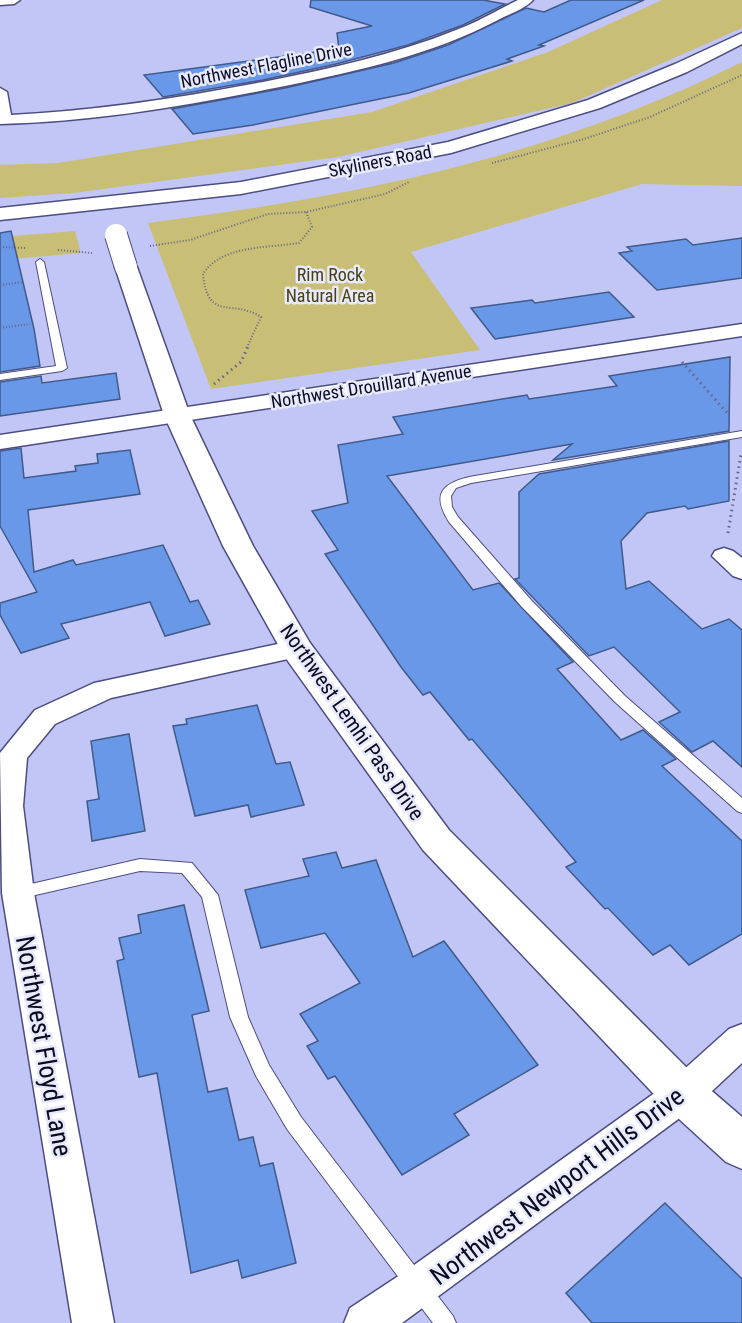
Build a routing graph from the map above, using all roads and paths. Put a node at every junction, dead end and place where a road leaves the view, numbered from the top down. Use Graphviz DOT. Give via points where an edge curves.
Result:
graph roads {
  1 [pos="14,0"];
  2 [pos="527,0"];
  3 [pos="0,1"];
  4 [pos="742,38"];
  5 [pos="0,92"];
  6 [pos="2,120"];
  7 [pos="106,203"];
  8 [pos="306,212"];
  9 [pos="0,214"];
  10 [pos="40,262"];
  11 [pos="52,321"];
  12 [pos="0,328"];
  13 [pos="742,330"];
  14 [pos="664,342"];
  15 [pos="0,377"];
  16 [pos="177,415"];
  17 [pos="734,422"];
  18 [pos="742,434"];
  19 [pos="0,442"];
  20 [pos="742,450"];
  21 [pos="733,564"];
  22 [pos="297,649"];
  23 [pos="742,807"];
  24 [pos="18,893"];
  25 [pos="742,1040"];
  26 [pos="683,1094"];
  27 [pos="742,1147"];
  28 [pos="418,1288"];
  29 [pos="93,1323"];
  30 [pos="365,1323"];
  31 [pos="446,1323"];
  1 -- 3 [label="street"];
  2 -- 6 [label="street, Northwest Flagline Drive" via="461,33 317,76 101,112"];
  4 -- 7 [label="street, Skyliners Road" via="594,104 451,147 241,188"];
  5 -- 6 [label="street"];
  7 -- 9 [label="street, Skyliners Road"];
  7 -- 16 [label="street, Northwest Lemhi Pass Drive, bridge"];
  8 -- 16 [label="path" via="312,227 299,243 229,254 210,263 202,273 209,301 217,307 253,311 261,317 242,363"];
  10 -- 11 [label="lane"];
  11 -- 12 [label="path"];
  11 -- 15 [label="lane" via="62,368"];
  13 -- 14 [label="street, Northwest Drouillard Avenue"];
  14 -- 16 [label="street, Northwest Drouillard Avenue"];
  14 -- 17 [label="path"];
  16 -- 19 [label="street, Northwest Drouillard Avenue"];
  16 -- 22 [label="street, Northwest Lemhi Pass Drive" via="238,546"];
  18 -- 23 [label="lane" via="469,480 452,486 445,496 453,519 526,603 620,699"];
  20 -- 21 [label="path"];
  22 -- 24 [label="street, Northwest Floyd Lane" via="104,690 45,717 13,756 8,806"];
  22 -- 26 [label="street, Northwest Lemhi Pass Drive" via="436,840"];
  24 -- 28 [label="lane" via="140,865 186,867 210,895 239,1017 262,1070 294,1123"];
  24 -- 29 [label="street, Northwest Floyd Lane"];
  25 -- 26 [label="street, Northwest Newport Hills Drive"];
  26 -- 27 [label="street, Northwest Lemhi Pass Drive"];
  26 -- 28 [label="street, Northwest Newport Hills Drive"];
  28 -- 30 [label="street, Northwest Newport Hills Drive"];
  28 -- 31 [label="lane"];
}
